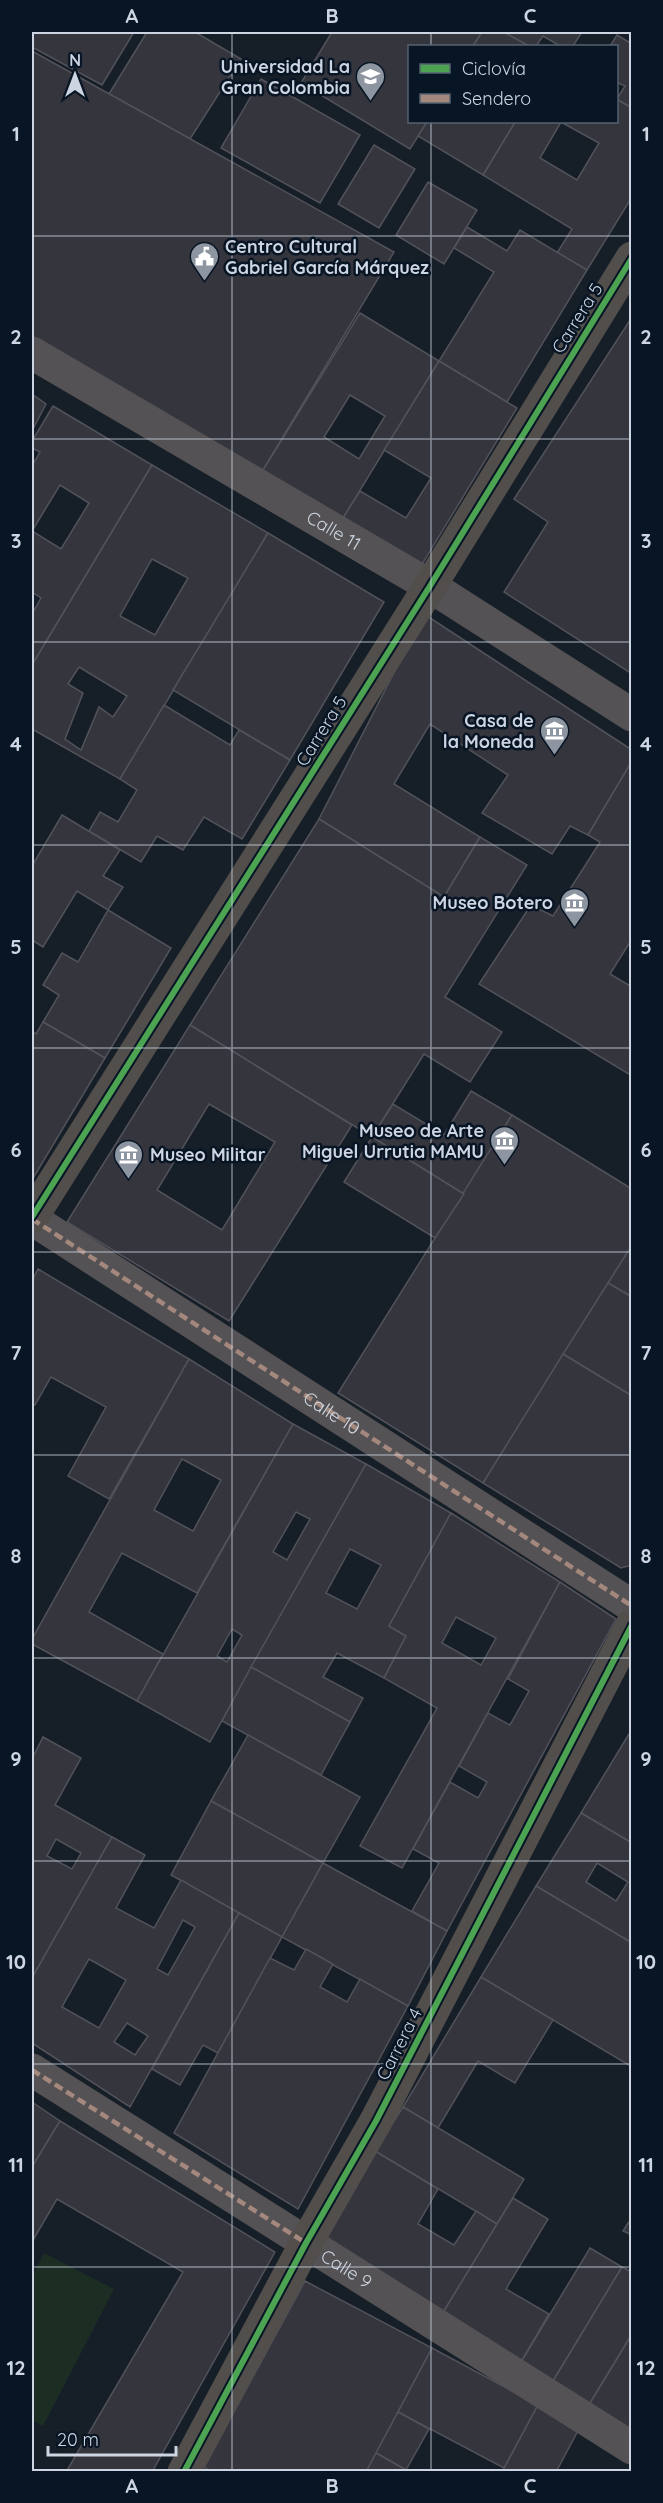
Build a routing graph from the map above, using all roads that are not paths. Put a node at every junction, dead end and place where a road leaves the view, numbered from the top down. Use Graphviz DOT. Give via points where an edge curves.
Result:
graph roads {
  1 [pos="632,258"];
  2 [pos="32,353"];
  3 [pos="430,586"];
  4 [pos="632,716"];
  5 [pos="32,1218"];
  6 [pos="632,1606"];
  7 [pos="632,1625"];
  8 [pos="32,2070"];
  9 [pos="306,2242"];
  10 [pos="632,2448"];
  11 [pos="184,2472"];
  1 -- 3 [label="street, Carrera 5"];
  2 -- 3 [label="street, Calle 11"];
  3 -- 4 [label="street, Calle 11"];
  3 -- 5 [label="street, Carrera 5"];
  5 -- 6 [label="street, Calle 10"];
  7 -- 9 [label="street, Carrera 4" via="376,2121"];
  8 -- 9 [label="street, Calle 9"];
  9 -- 10 [label="street, Calle 9"];
  9 -- 11 [label="street, Carrera 4"];
}
